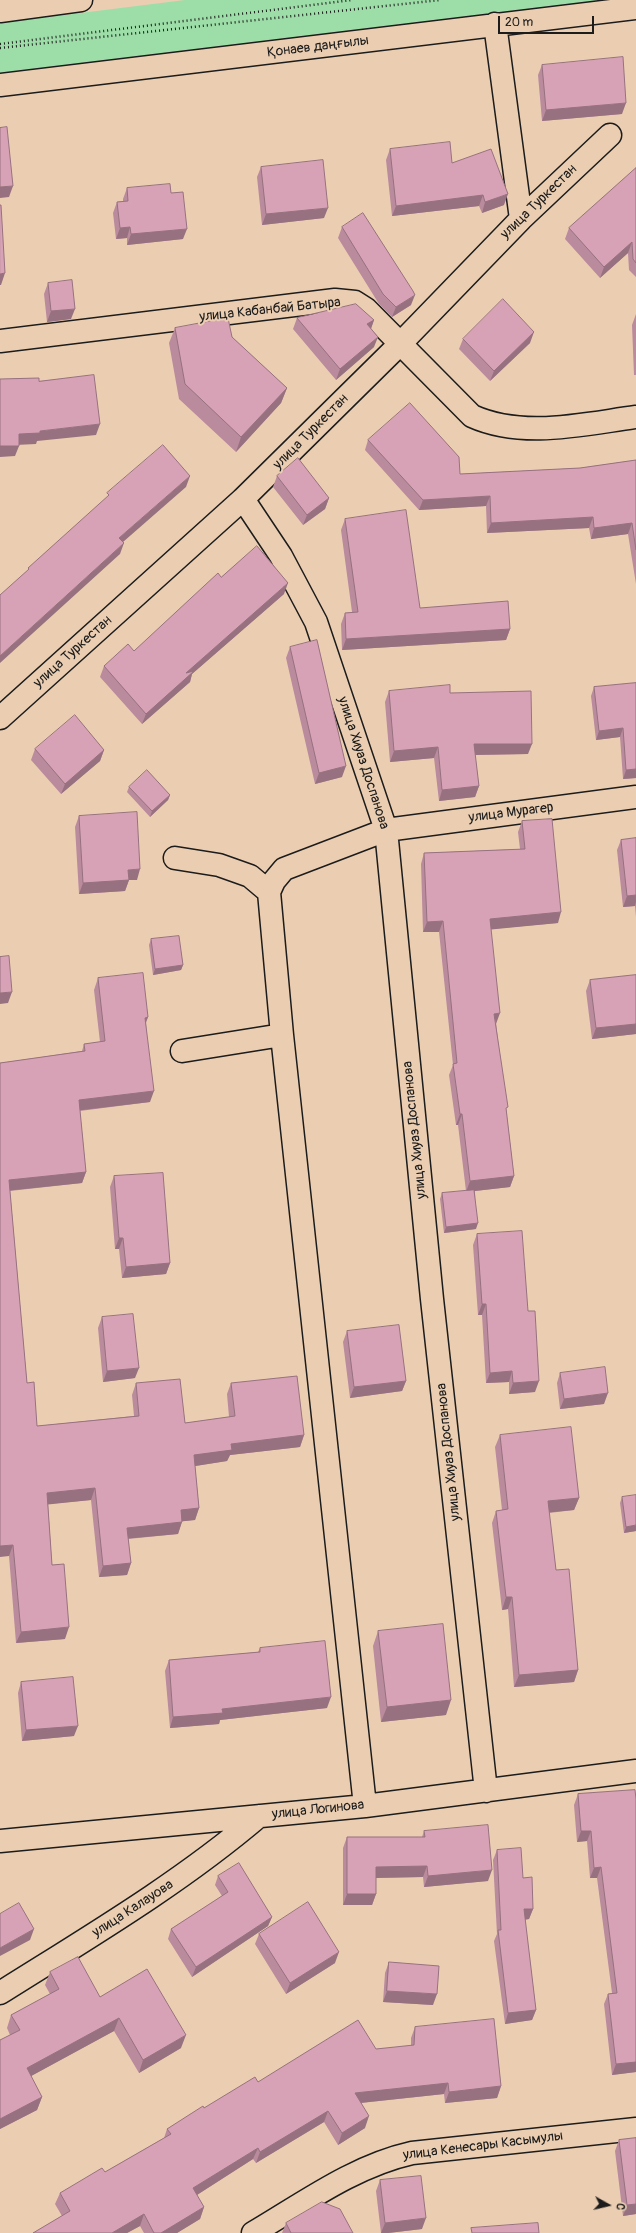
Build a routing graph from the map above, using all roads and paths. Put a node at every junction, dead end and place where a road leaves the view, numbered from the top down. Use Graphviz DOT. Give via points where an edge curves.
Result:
graph roads {
  1 [pos="81,0"];
  2 [pos="352,0"];
  3 [pos="440,0"];
  4 [pos="636,8"];
  5 [pos="0,10"];
  6 [pos="495,24"];
  7 [pos="0,44"];
  8 [pos="0,48"];
  9 [pos="0,85"];
  10 [pos="610,135"];
  11 [pos="521,219"];
  12 [pos="0,341"];
  13 [pos="400,343"];
  14 [pos="636,417"];
  15 [pos="243,499"];
  16 [pos="0,718"];
  17 [pos="636,797"];
  18 [pos="386,830"];
  19 [pos="175,858"];
  20 [pos="269,892"];
  21 [pos="282,1035"];
  22 [pos="182,1051"];
  23 [pos="636,1771"];
  24 [pos="486,1791"];
  25 [pos="365,1806"];
  26 [pos="259,1816"];
  27 [pos="0,1840"];
  28 [pos="0,1993"];
  29 [pos="636,2129"];
  30 [pos="253,2233"];
  1 -- 5 [label="street"];
  2 -- 7 [label="path"];
  3 -- 8 [label="path"];
  4 -- 6 [label="street, Қонаев даңғылы"];
  6 -- 9 [label="street, Қонаев даңғылы"];
  6 -- 11 [label="street"];
  10 -- 11 [label="street, улица Туркестан"];
  11 -- 13 [label="street, улица Туркестан"];
  12 -- 13 [label="street, улица Кабанбай Батыра" via="335,300 355,302 366,309"];
  13 -- 14 [label="street, улица Кабанбай Батыра" via="472,416 486,422 538,429"];
  13 -- 15 [label="street, улица Туркестан"];
  15 -- 16 [label="street, улица Туркестан"];
  15 -- 18 [label="street, улица Хиуаз Доспанова" via="281,556 316,622"];
  17 -- 18 [label="street, улица Мурагер"];
  18 -- 20 [label="street, улица Мурагер" via="284,870 274,881"];
  18 -- 24 [label="street, улица Хиуаз Доспанова" via="432,1299"];
  19 -- 20 [label="street" via="219,865 250,876"];
  20 -- 21 [label="street"];
  21 -- 22 [label="street"];
  21 -- 25 [label="street"];
  23 -- 24 [label="street, улица Логинова"];
  24 -- 25 [label="street, улица Логинова"];
  25 -- 26 [label="street, улица Логинова"];
  26 -- 27 [label="street, улица Логинова"];
  26 -- 28 [label="street, улица Калауова" via="223,1847 160,1893"];
  29 -- 30 [label="street, улица Кенесары Касымулы" via="412,2153 387,2159 358,2171"];
}
